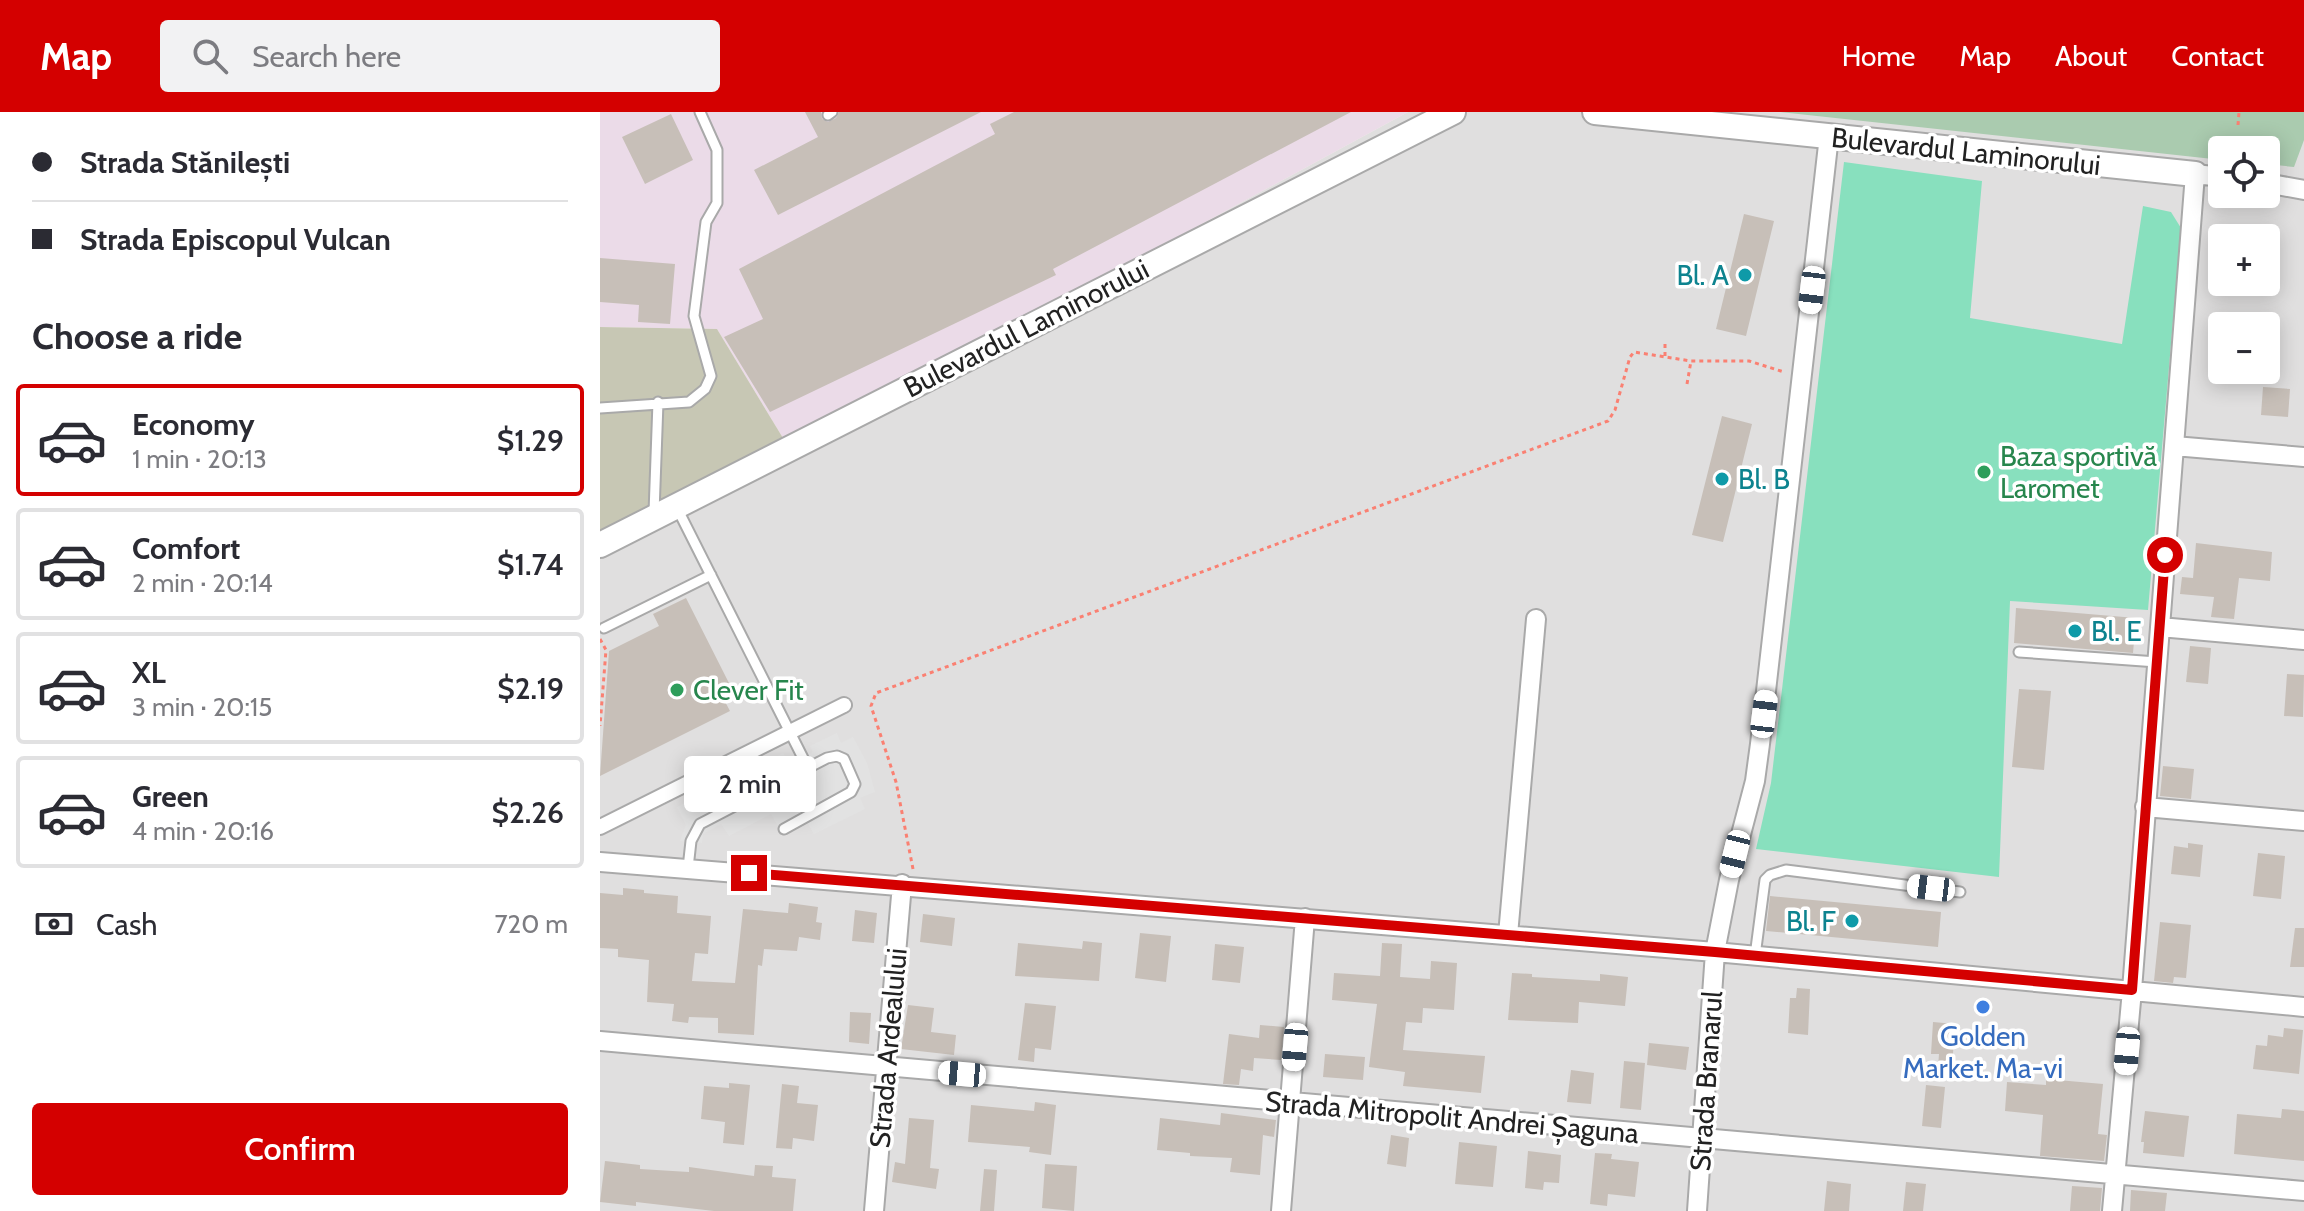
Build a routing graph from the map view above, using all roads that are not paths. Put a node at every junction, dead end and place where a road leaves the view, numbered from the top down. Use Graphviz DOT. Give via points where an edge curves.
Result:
graph roads {
  1 [pos="700,112"];
  2 [pos="1453,112"];
  3 [pos="1595,112"];
  4 [pos="1829,136"];
  5 [pos="2195,174"];
  6 [pos="2208,175"];
  7 [pos="2280,186"];
  8 [pos="2304,190"];
  9 [pos="658,402"];
  10 [pos="600,408"];
  11 [pos="2174,446"];
  12 [pos="2304,457"];
  13 [pos="677,508"];
  14 [pos="654,520"];
  15 [pos="600,545"];
  16 [pos="711,575"];
  17 [pos="1536,619"];
  18 [pos="2160,627"];
  19 [pos="604,628"];
  20 [pos="2304,640"];
  21 [pos="2019,652"];
  22 [pos="2157,662"];
  23 [pos="844,705"];
  24 [pos="790,732"];
  25 [pos="808,768"];
  26 [pos="2145,807"];
  27 [pos="2304,821"];
  28 [pos="600,827"];
  29 [pos="784,829"];
  30 [pos="600,862"];
  31 [pos="688,868"];
  32 [pos="908,879"];
  33 [pos="1960,892"];
  34 [pos="1305,918"];
  35 [pos="1508,935"];
  36 [pos="1715,952"];
  37 [pos="1755,956"];
  38 [pos="2132,990"];
  39 [pos="2304,1007"];
  40 [pos="600,1041"];
  41 [pos="885,1067"];
  42 [pos="1290,1103"];
  43 [pos="1702,1139"];
  44 [pos="2116,1173"];
  45 [pos="2304,1191"];
  46 [pos="874,1211"];
  47 [pos="1281,1211"];
  48 [pos="1697,1211"];
  49 [pos="2112,1211"];
  1 -- 9 [label="lane" via="717,150 717,203 706,222 694,316 711,376 689,402"];
  2 -- 13 [label="street, Bulevardul Laminorului"];
  3 -- 4 [label="street, Bulevardul Laminorului"];
  4 -- 5 [label="street, Bulevardul Laminorului"];
  4 -- 36 [label="street, Strada Branarul" via="1755,781"];
  5 -- 6 [label="street"];
  5 -- 11 [label="street"];
  7 -- 8 [label="street"];
  9 -- 10 [label="lane"];
  9 -- 14 [label="lane"];
  11 -- 12 [label="street"];
  11 -- 18 [label="street"];
  13 -- 14 [label="street, Bulevardul Laminorului"];
  13 -- 16 [label="lane"];
  14 -- 15 [label="street, Bulevardul Laminorului"];
  16 -- 19 [label="lane"];
  16 -- 24 [label="lane"];
  17 -- 35 [label="street"];
  18 -- 20 [label="street"];
  18 -- 22 [label="street"];
  21 -- 22 [label="lane"];
  22 -- 26 [label="street"];
  23 -- 24 [label="street"];
  24 -- 25 [label="lane"];
  24 -- 28 [label="street"];
  25 -- 29 [label="lane" via="837,756 844,759 855,784 843,798"];
  25 -- 31 [label="lane" via="700,824 691,841"];
  26 -- 27 [label="street"];
  26 -- 38 [label="street"];
  30 -- 31 [label="street"];
  31 -- 32 [label="street"];
  32 -- 34 [label="street"];
  32 -- 41 [label="street, Strada Ardealului"];
  33 -- 37 [label="lane" via="1777,872 1765,880"];
  34 -- 35 [label="street"];
  34 -- 42 [label="street"];
  35 -- 36 [label="street"];
  36 -- 37 [label="street"];
  36 -- 43 [label="street, Strada Branarul"];
  37 -- 38 [label="street"];
  38 -- 39 [label="street"];
  38 -- 44 [label="street"];
  40 -- 41 [label="street, Strada Mitropolit Andrei Șaguna"];
  41 -- 42 [label="street, Strada Mitropolit Andrei Șaguna"];
  41 -- 46 [label="street, Strada Ardealului"];
  42 -- 43 [label="street, Strada Mitropolit Andrei Șaguna"];
  42 -- 47 [label="street"];
  43 -- 44 [label="street, Strada Mitropolit Andrei Șaguna"];
  43 -- 48 [label="street, Strada Branarul"];
  44 -- 45 [label="street, Strada Mitropolit Andrei Șaguna"];
  44 -- 49 [label="street"];
}
